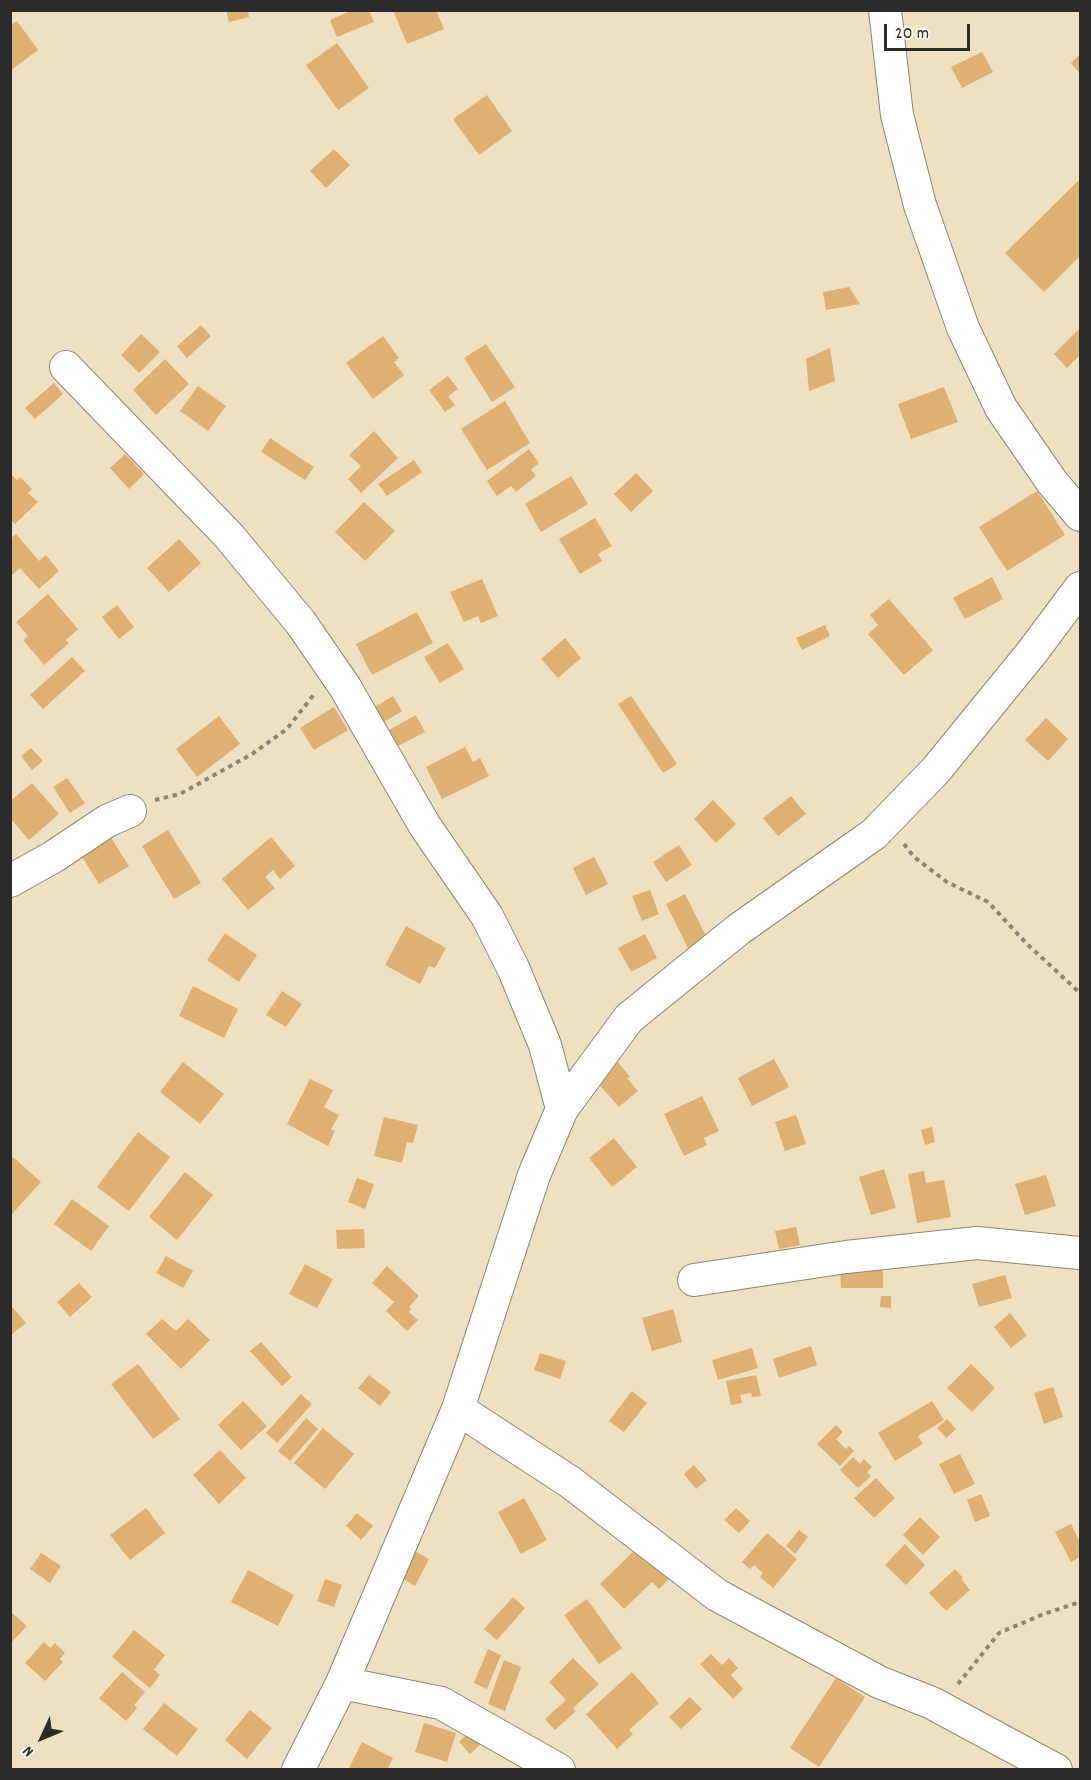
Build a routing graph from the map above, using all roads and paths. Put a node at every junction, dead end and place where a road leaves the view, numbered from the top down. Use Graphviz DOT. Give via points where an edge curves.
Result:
graph roads {
  1 [pos="885,10"];
  2 [pos="66,367"];
  3 [pos="1080,515"];
  4 [pos="1080,588"];
  5 [pos="345,687"];
  6 [pos="130,811"];
  7 [pos="885,822"];
  8 [pos="10,881"];
  9 [pos="1080,993"];
  10 [pos="562,1109"];
  11 [pos="1080,1253"];
  12 [pos="693,1280"];
  13 [pos="458,1409"];
  14 [pos="1080,1602"];
  15 [pos="342,1683"];
  16 [pos="932,1703"];
  17 [pos="298,1770"];
  18 [pos="559,1770"];
  19 [pos="1056,1770"];
  1 -- 3 [label="street" via="897,115 920,205 963,328 1001,408"];
  2 -- 5 [label="street" via="229,536 301,623"];
  4 -- 7 [label="street" via="936,770"];
  5 -- 6 [label="path" via="320,688 287,729 252,754 180,794"];
  5 -- 10 [label="street" via="425,826 487,916 545,1045"];
  6 -- 8 [label="street"];
  7 -- 9 [label="path" via="914,856 946,882 988,902"];
  7 -- 10 [label="street" via="874,834 739,929 629,1018"];
  10 -- 13 [label="street" via="534,1175"];
  11 -- 12 [label="street" via="977,1243 846,1257"];
  13 -- 15 [label="street"];
  13 -- 16 [label="street" via="570,1482 717,1595 879,1682"];
  14 -- 16 [label="path" via="999,1633 946,1698"];
  15 -- 17 [label="street"];
  15 -- 18 [label="street" via="441,1703"];
  16 -- 19 [label="street"];
}
